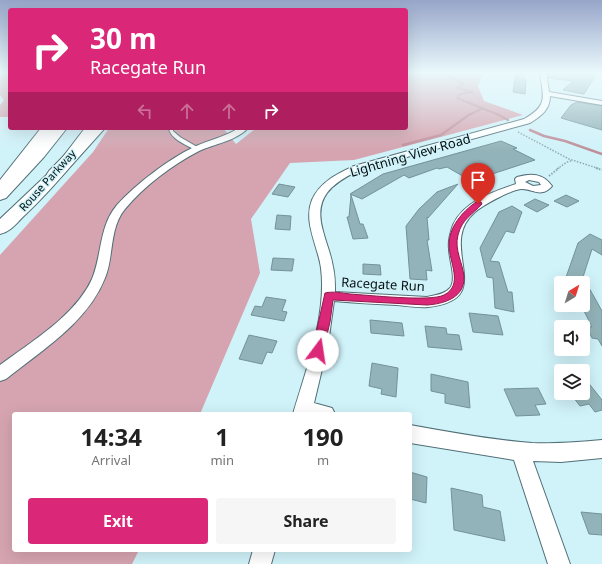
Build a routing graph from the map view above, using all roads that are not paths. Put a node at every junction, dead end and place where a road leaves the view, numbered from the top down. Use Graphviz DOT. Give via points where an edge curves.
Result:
graph roads {
  1 [pos="547,98"];
  2 [pos="576,98"];
  3 [pos="602,103"];
  4 [pos="46,130"];
  5 [pos="59,130"];
  6 [pos="89,130"];
  7 [pos="96,130"];
  8 [pos="171,130"];
  9 [pos="240,130"];
  10 [pos="198,149"];
  11 [pos="55,174"];
  12 [pos="542,180"];
  13 [pos="0,191"];
  14 [pos="0,195"];
  15 [pos="0,229"];
  16 [pos="328,296"];
  17 [pos="0,374"];
  18 [pos="303,411"];
  19 [pos="412,434"];
  20 [pos="602,449"];
  21 [pos="520,451"];
  22 [pos="263,552"];
  23 [pos="260,564"];
  24 [pos="559,564"];
  1 -- 16 [label="street, Lightning View Road" via="542,112 527,121 369,164 333,180 319,197 315,208 315,218 328,271"];
  2 -- 3 [label="street"];
  4 -- 13 [label="highway"];
  5 -- 14 [label="main road, Rouse Parkway"];
  6 -- 11 [label="main road, Rouse Parkway"];
  7 -- 11 [label="highway"];
  8 -- 10 [label="lane" via="178,138"];
  9 -- 10 [label="street"];
  10 -- 17 [label="street" via="176,162 122,206 114,218 103,267 90,294 67,320"];
  11 -- 15 [label="main road, Rouse Parkway"];
  12 -- 16 [label="street, Racegate Run" via="534,177 520,179 523,185 488,199 463,218 454,234 453,244 460,277 455,291 448,298 427,302"];
  16 -- 18 [label="street, Lightning View Road" via="325,322"];
  19 -- 21 [label="street"];
  20 -- 21 [label="street" via="569,452"];
  21 -- 24 [label="street"];
  22 -- 23 [label="street"];
}
